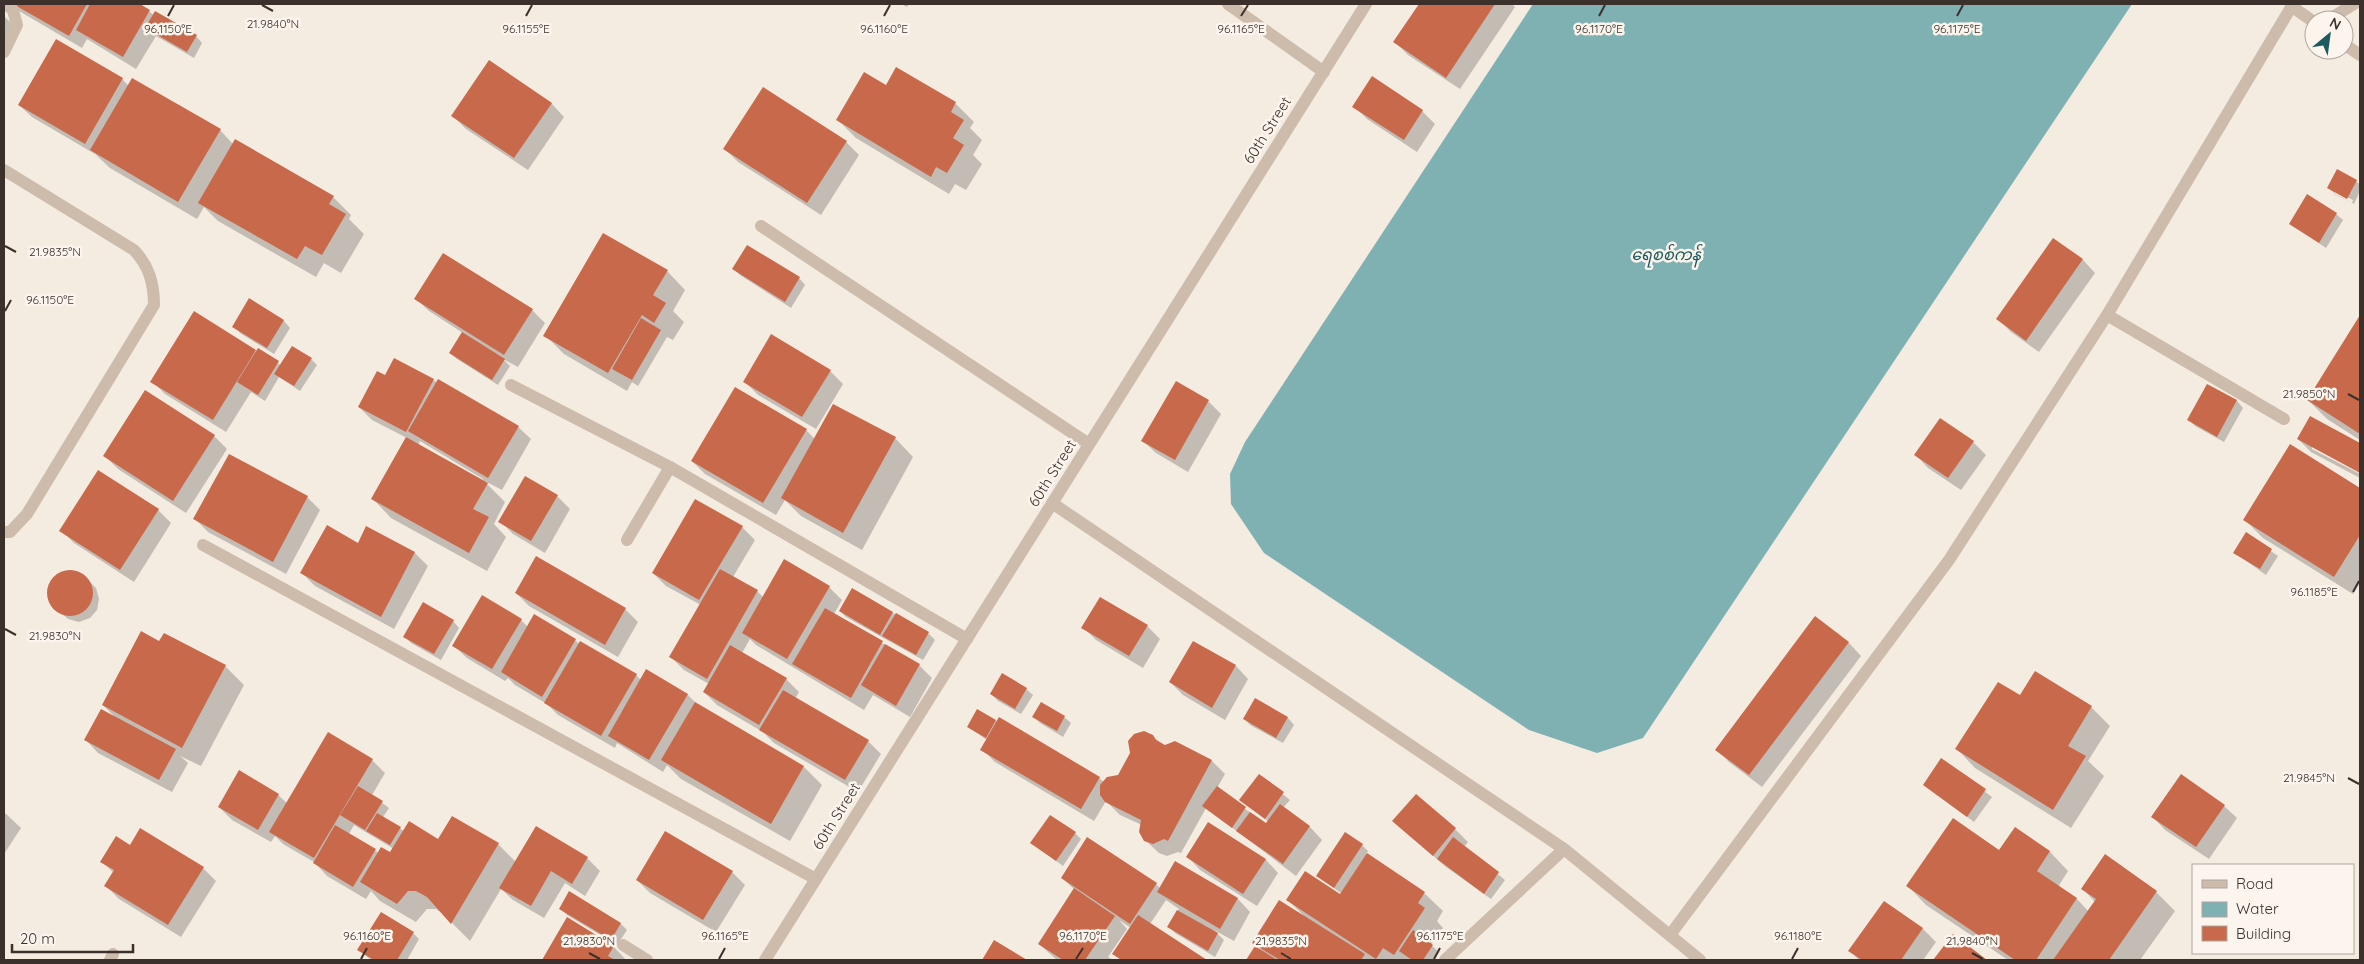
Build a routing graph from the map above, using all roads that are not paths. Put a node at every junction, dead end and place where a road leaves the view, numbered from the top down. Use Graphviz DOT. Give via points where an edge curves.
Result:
graph roads {
  1 [pos="6,4"];
  2 [pos="1228,4"];
  3 [pos="1366,4"];
  4 [pos="2292,5"];
  5 [pos="2304,14"];
  6 [pos="4,52"];
  7 [pos="1324,72"];
  8 [pos="4,170"];
  9 [pos="761,226"];
  10 [pos="2107,315"];
  11 [pos="511,385"];
  12 [pos="2284,419"];
  13 [pos="1089,444"];
  14 [pos="670,467"];
  15 [pos="1052,503"];
  16 [pos="4,532"];
  17 [pos="627,540"];
  18 [pos="203,545"];
  19 [pos="967,639"];
  20 [pos="1564,849"];
  21 [pos="816,879"];
  22 [pos="1670,935"];
  23 [pos="623,945"];
  24 [pos="648,960"];
  25 [pos="765,960"];
  26 [pos="1445,960"];
  27 [pos="1700,960"];
  1 -- 6 [label="street" via="13,10 17,25"];
  2 -- 7 [label="street"];
  3 -- 7 [label="street, 60th Street"];
  4 -- 5 [label="street"];
  4 -- 10 [label="street"];
  7 -- 13 [label="street, 60th Street"];
  8 -- 16 [label="street" via="134,250 144,261 154,285 154,305 27,514 10,532"];
  9 -- 13 [label="street"];
  10 -- 12 [label="street"];
  10 -- 22 [label="street" via="1949,560"];
  11 -- 14 [label="street"];
  13 -- 15 [label="street, 60th Street"];
  14 -- 17 [label="street"];
  14 -- 19 [label="street"];
  15 -- 19 [label="street, 60th Street"];
  15 -- 20 [label="street"];
  18 -- 21 [label="street"];
  19 -- 21 [label="street, 60th Street"];
  20 -- 22 [label="street"];
  20 -- 26 [label="street"];
  21 -- 25 [label="street, 60th Street"];
  22 -- 27 [label="street"];
  23 -- 24 [label="street"];
}
